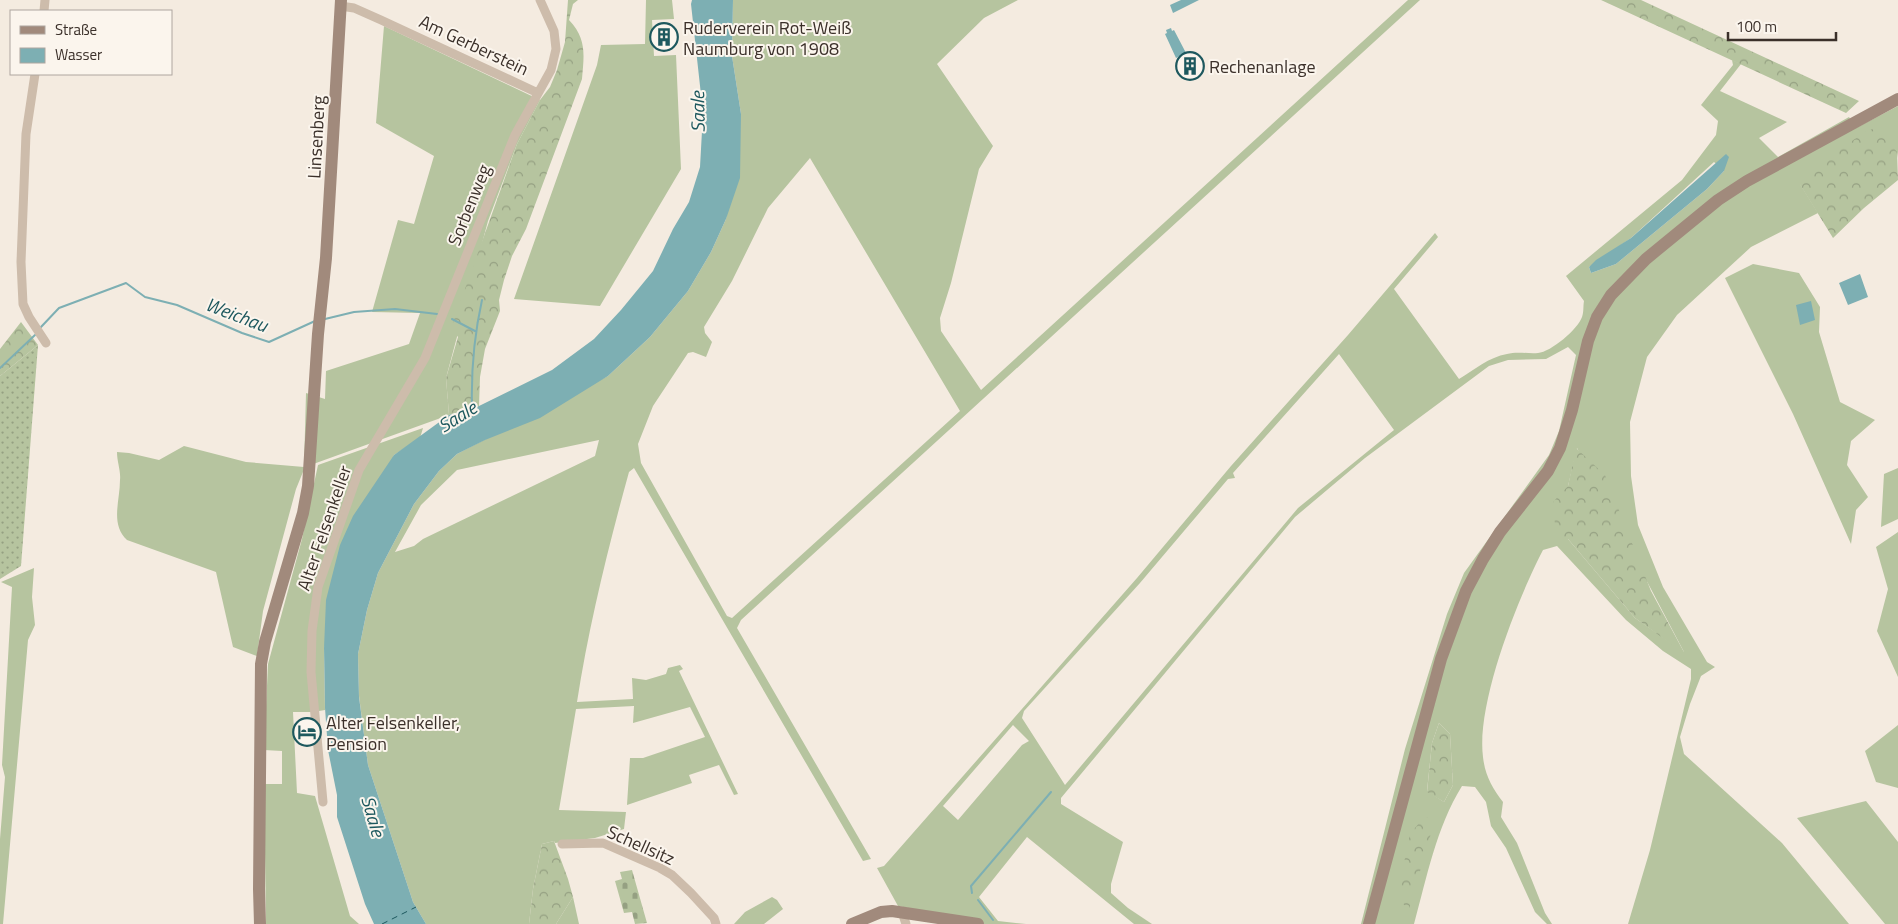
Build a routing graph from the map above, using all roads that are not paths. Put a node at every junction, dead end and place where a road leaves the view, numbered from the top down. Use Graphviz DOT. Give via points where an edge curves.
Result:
graph roads {
  1 [pos="541,0"];
  2 [pos="340,3"];
  3 [pos="35,75"];
  4 [pos="538,93"];
  5 [pos="1898,99"];
  6 [pos="46,343"];
  7 [pos="388,420"];
  8 [pos="323,802"];
  9 [pos="562,844"];
  10 [pos="904,918"];
  11 [pos="260,924"];
  12 [pos="716,924"];
  13 [pos="852,924"];
  14 [pos="978,924"];
  15 [pos="1368,924"];
  1 -- 4 [label="street, Sorbenweg" via="553,26 556,49 551,70"];
  2 -- 4 [label="street, Am Gerberstein"];
  2 -- 11 [label="street, Linsenberg" via="325,277 307,495 262,657"];
  3 -- 6 [label="street" via="26,134 21,262 23,304"];
  4 -- 7 [label="street, Sorbenweg" via="515,135 429,350"];
  5 -- 15 [label="street" via="1718,200 1646,258 1611,295 1597,317 1588,341 1560,448 1548,471 1500,532 1466,591 1440,659"];
  7 -- 8 [label="street, Alter Felsenkeller" via="352,486 314,608 312,672"];
  9 -- 12 [label="street, Schellsitz" via="603,842 660,868 691,893"];
  10 -- 13 [label="street" via="892,911 882,912"];
  10 -- 14 [label="street"];
}
